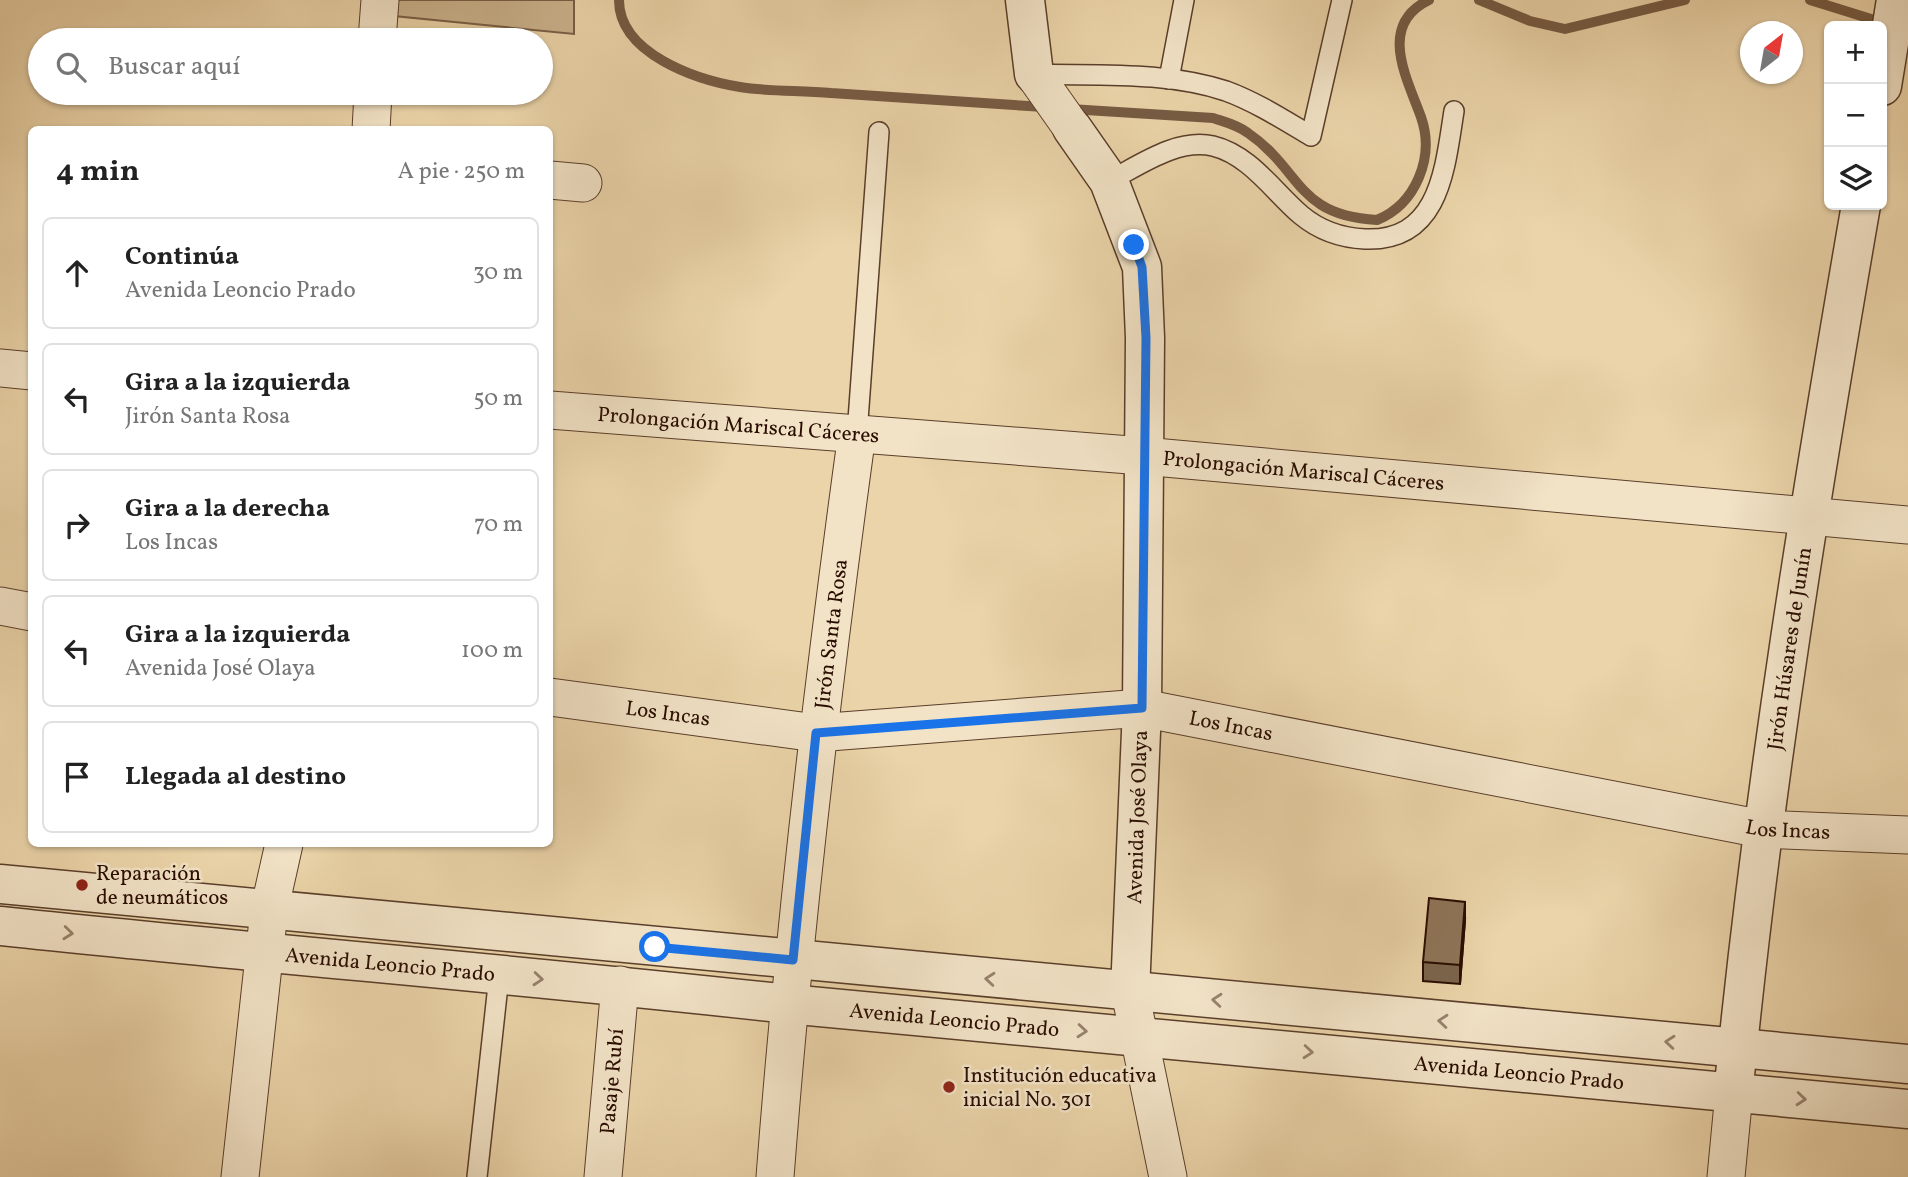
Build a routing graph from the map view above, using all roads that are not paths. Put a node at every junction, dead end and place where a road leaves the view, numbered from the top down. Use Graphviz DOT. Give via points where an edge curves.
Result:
graph roads {
  1 [pos="380,0"];
  2 [pos="1026,0"];
  3 [pos="1184,0"];
  4 [pos="1342,0"];
  5 [pos="1896,0"];
  6 [pos="378,28"];
  7 [pos="1169,79"];
  8 [pos="1039,81"];
  9 [pos="1882,84"];
  10 [pos="372,105"];
  11 [pos="1454,111"];
  12 [pos="371,126"];
  13 [pos="1072,128"];
  14 [pos="879,132"];
  15 [pos="1110,181"];
  16 [pos="1860,210"];
  17 [pos="0,368"];
  18 [pos="28,371"];
  19 [pos="553,410"];
  20 [pos="857,433"];
  21 [pos="1143,456"];
  22 [pos="1807,515"];
  23 [pos="1908,525"];
  24 [pos="0,606"];
  25 [pos="28,611"];
  26 [pos="553,697"];
  27 [pos="1142,708"];
  28 [pos="816,733"];
  29 [pos="1762,829"];
  30 [pos="1908,835"];
  31 [pos="283,847"];
  32 [pos="0,884"];
  33 [pos="269,911"];
  34 [pos="0,926"];
  35 [pos="264,954"];
  36 [pos="793,960"];
  37 [pos="499,976"];
  38 [pos="620,985"];
  39 [pos="1129,992"];
  40 [pos="788,1004"];
  41 [pos="1138,1036"];
  42 [pos="1738,1049"];
  43 [pos="1908,1064"];
  44 [pos="1734,1093"];
  45 [pos="1908,1110"];
  46 [pos="240,1177"];
  47 [pos="477,1177"];
  48 [pos="604,1177"];
  49 [pos="775,1177"];
  50 [pos="1168,1177"];
  51 [pos="1726,1177"];
  1 -- 6 [label="street"];
  2 -- 8 [label="street, Avenida José Olaya"];
  3 -- 7 [label="lane"];
  4 -- 7 [label="lane" via="1311,136 1224,91"];
  5 -- 9 [label="street"];
  7 -- 8 [label="lane"];
  8 -- 13 [label="street, Avenida José Olaya"];
  10 -- 12 [label="street"];
  11 -- 15 [label="lane" via="1436,195 1421,220 1383,240 1332,234 1302,216 1266,178 1216,146 1194,144 1165,152"];
  13 -- 15 [label="street, Avenida José Olaya"];
  14 -- 20 [label="lane, Jirón Santa Rosa"];
  15 -- 21 [label="street, Avenida José Olaya" via="1142,267 1146,338"];
  16 -- 22 [label="street, Jirón Húsares de Junín"];
  17 -- 18 [label="street"];
  19 -- 20 [label="street, Prolongación Mariscal Cáceres"];
  20 -- 21 [label="street, Prolongación Mariscal Cáceres"];
  20 -- 28 [label="street, Jirón Santa Rosa"];
  21 -- 22 [label="street, Prolongación Mariscal Cáceres"];
  21 -- 27 [label="street, Avenida José Olaya"];
  22 -- 23 [label="street, Prolongación Mariscal Cáceres"];
  22 -- 29 [label="street, Jirón Húsares de Junín"];
  24 -- 25 [label="street"];
  26 -- 28 [label="street, Los Incas"];
  27 -- 28 [label="street, Los Incas"];
  27 -- 29 [label="street, Los Incas"];
  27 -- 39 [label="street, Avenida José Olaya"];
  28 -- 36 [label="street, Jirón Santa Rosa"];
  29 -- 30 [label="street, Los Incas"];
  29 -- 42 [label="street, Jirón Húsares de Junín"];
  31 -- 33 [label="street"];
  32 -- 33 [label="street, Avenida Leoncio Prado"];
  33 -- 35 [label="street"];
  33 -- 36 [label="street, Avenida Leoncio Prado"];
  34 -- 35 [label="street, Avenida Leoncio Prado, one-way"];
  35 -- 37 [label="street, Avenida Leoncio Prado"];
  35 -- 46 [label="street"];
  39 -- 36 [label="street, Avenida Leoncio Prado, one-way"];
  36 -- 40 [label="street, Jirón Santa Rosa"];
  37 -- 38 [label="street, Avenida Leoncio Prado, one-way"];
  37 -- 47 [label="lane"];
  38 -- 40 [label="street, Avenida Leoncio Prado"];
  38 -- 48 [label="street, Pasaje Rubí"];
  39 -- 41 [label="street"];
  42 -- 39 [label="street, Avenida Leoncio Prado, one-way"];
  40 -- 41 [label="street, Avenida Leoncio Prado, one-way"];
  40 -- 49 [label="street, Jirón Santa Rosa"];
  41 -- 44 [label="street, Avenida Leoncio Prado, one-way"];
  41 -- 50 [label="street"];
  42 -- 43 [label="street, Avenida Leoncio Prado"];
  42 -- 44 [label="street, Jirón Húsares de Junín"];
  44 -- 45 [label="street, Avenida Leoncio Prado, one-way"];
  44 -- 51 [label="street"];
}
